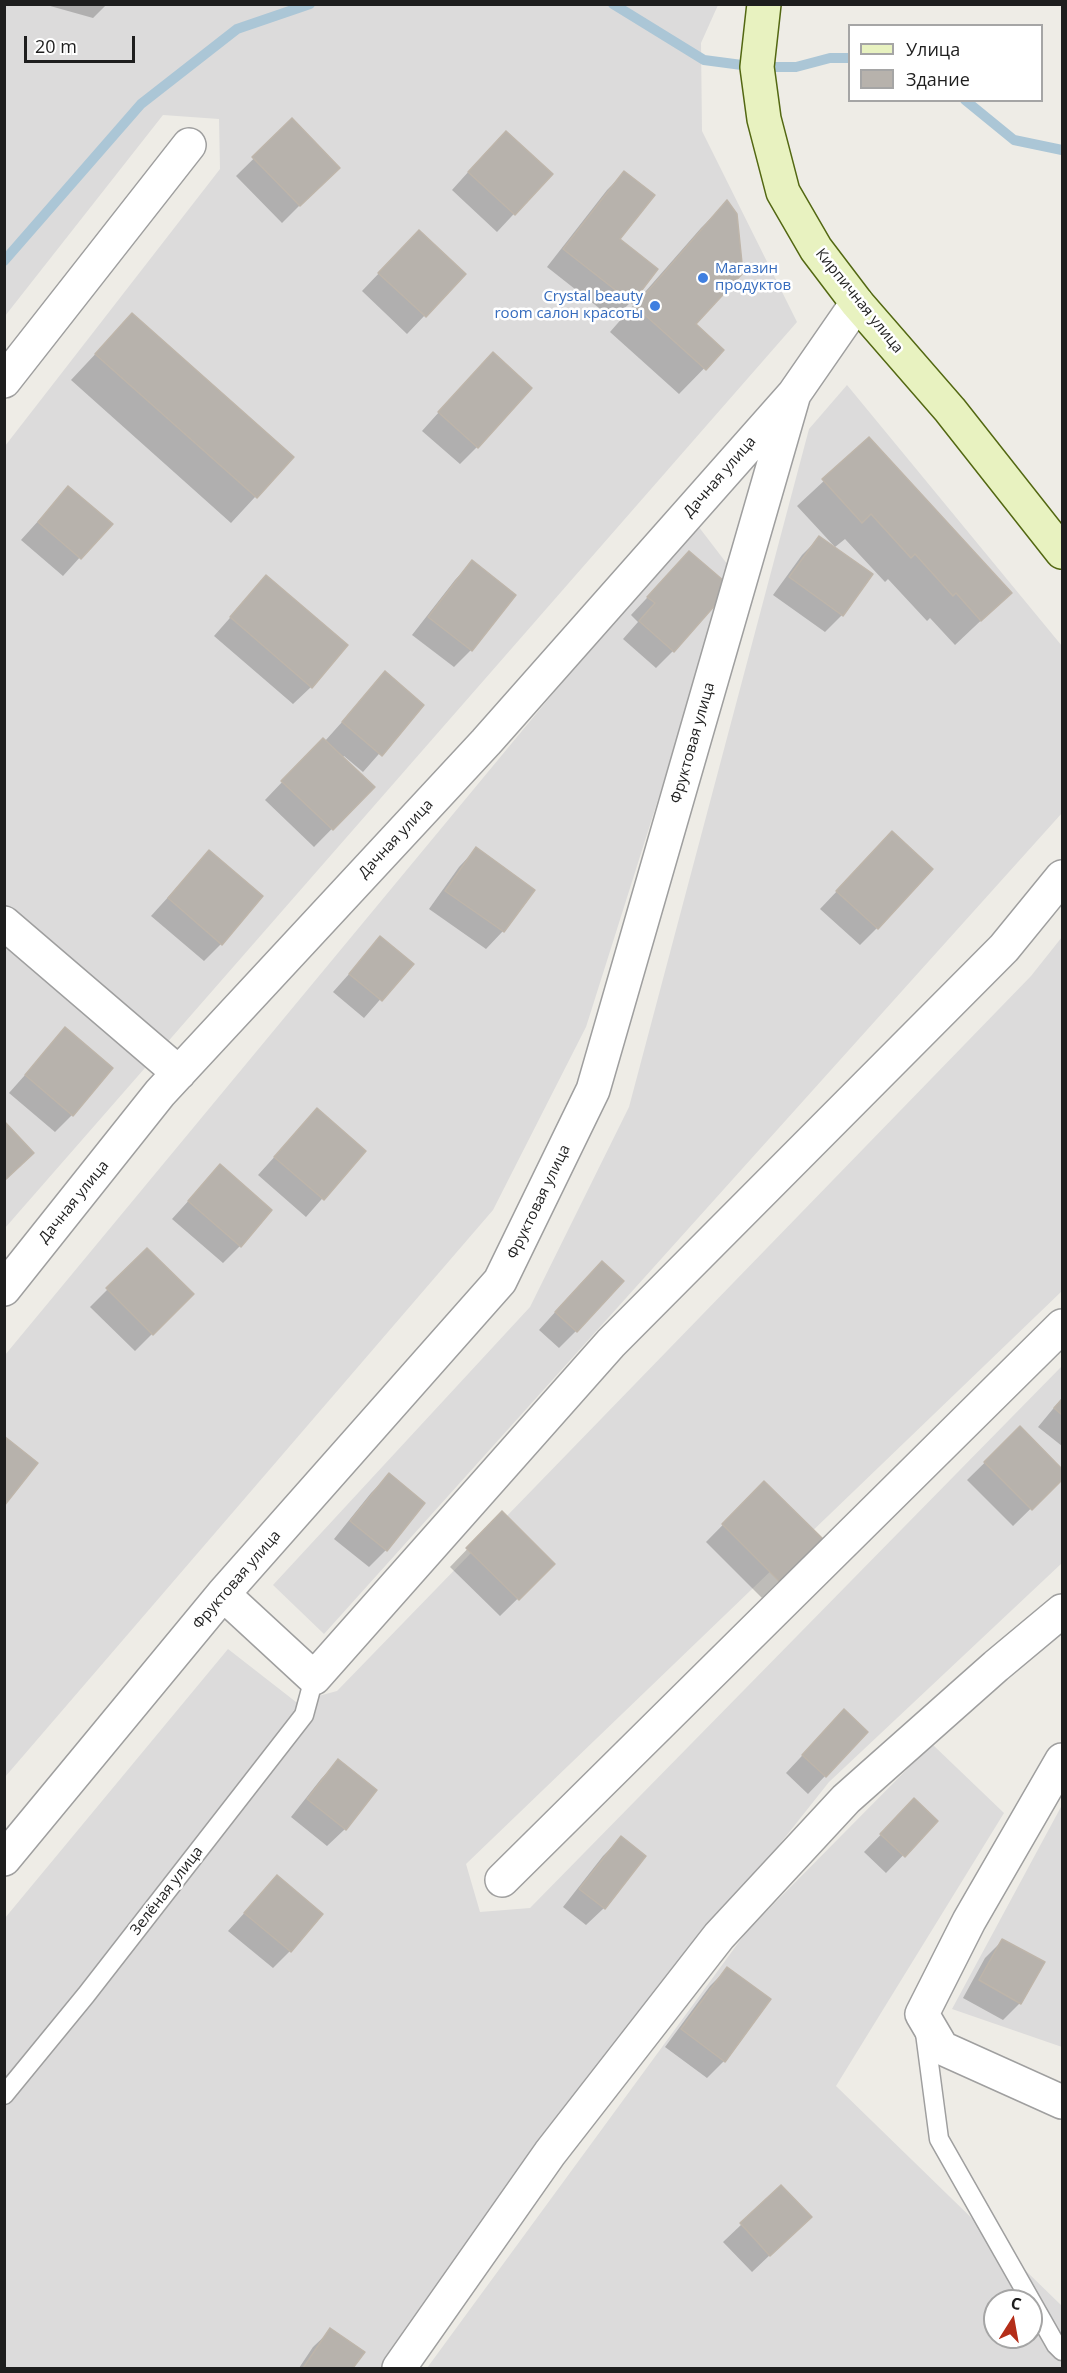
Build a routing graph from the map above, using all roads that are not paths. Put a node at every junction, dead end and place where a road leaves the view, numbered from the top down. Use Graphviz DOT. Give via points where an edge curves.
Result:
graph roads {
  1 [pos="764,4"];
  2 [pos="189,145"];
  3 [pos="857,303"];
  4 [pos="4,381"];
  5 [pos="794,394"];
  6 [pos="1062,552"];
  7 [pos="1062,877"];
  8 [pos="4,923"];
  9 [pos="179,1073"];
  10 [pos="4,1289"];
  11 [pos="1062,1326"];
  12 [pos="223,1594"];
  13 [pos="1062,1611"];
  14 [pos="314,1678"];
  15 [pos="1062,1760"];
  16 [pos="4,1859"];
  17 [pos="502,1880"];
  18 [pos="922,2014"];
  19 [pos="4,2095"];
  20 [pos="1062,2102"];
  21 [pos="1062,2351"];
  22 [pos="399,2368"];
  1 -- 3 [label="main road, Кирпичная улица" via="757,67 764,119 783,192 816,249"];
  2 -- 4 [label="street"];
  3 -- 5 [label="street"];
  3 -- 6 [label="main road, Кирпичная улица" via="950,410"];
  5 -- 9 [label="street, Дачная улица" via="486,742"];
  5 -- 12 [label="street, Фруктовая улица" via="593,1090 500,1281"];
  7 -- 14 [label="street" via="1004,948 611,1343"];
  8 -- 9 [label="street"];
  9 -- 10 [label="street, Дачная улица"];
  11 -- 17 [label="street"];
  12 -- 14 [label="street"];
  12 -- 16 [label="street, Фруктовая улица"];
  13 -- 22 [label="street" via="846,1799 719,1936 550,2153"];
  14 -- 19 [label="lane, Зелёная улица" via="304,1715 94,1986"];
  15 -- 18 [label="street" via="969,1921"];
  18 -- 20 [label="street" via="942,2048"];
  18 -- 21 [label="lane" via="939,2139"];
}
